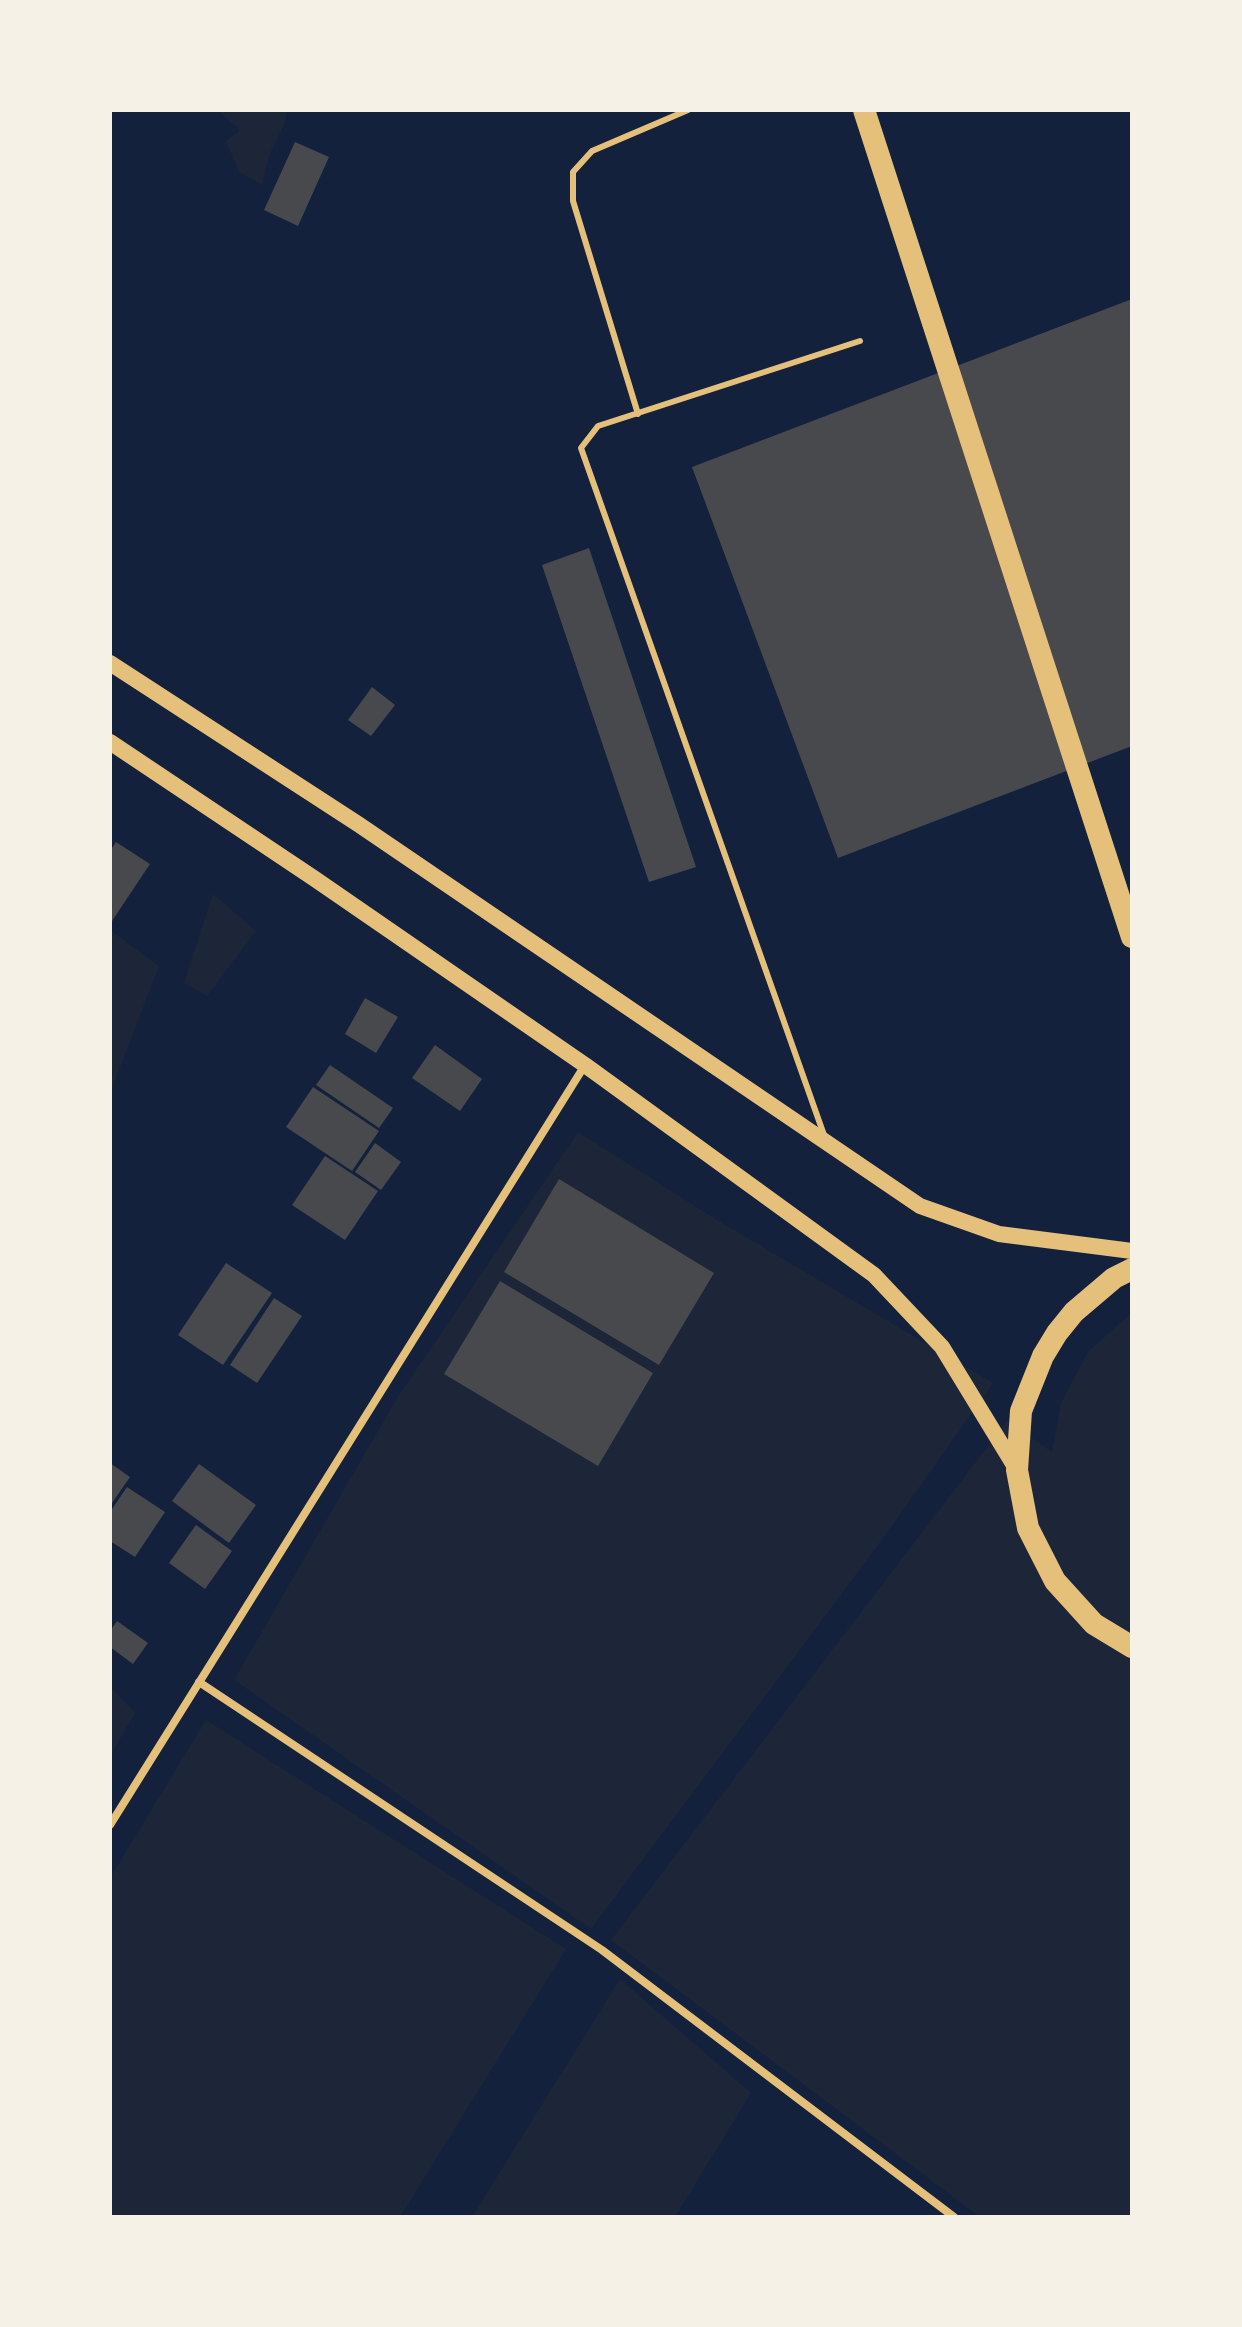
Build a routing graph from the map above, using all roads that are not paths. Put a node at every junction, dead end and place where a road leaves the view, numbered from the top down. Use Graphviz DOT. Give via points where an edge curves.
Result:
graph roads {
  1 [pos="688,110"];
  2 [pos="864,110"];
  3 [pos="860,341"];
  4 [pos="638,414"];
  5 [pos="110,663"];
  6 [pos="110,742"];
  7 [pos="1132,937"];
  8 [pos="585,1065"];
  9 [pos="826,1142"];
  10 [pos="1132,1251"];
  11 [pos="1132,1269"];
  12 [pos="1017,1470"];
  13 [pos="1131,1653"];
  14 [pos="199,1682"];
  15 [pos="110,1825"];
  16 [pos="954,2217"];
  1 -- 4 [label="lane" via="592,151 573,172 573,201"];
  2 -- 7 [label="highway"];
  3 -- 4 [label="lane"];
  4 -- 9 [label="lane" via="598,426 581,448"];
  5 -- 9 [label="main road" via="358,824"];
  6 -- 8 [label="main road"];
  8 -- 12 [label="main road" via="874,1275 942,1347"];
  8 -- 14 [label="street"];
  9 -- 10 [label="main road" via="920,1206 986,1230"];
  11 -- 12 [label="highway" via="1074,1312 1043,1356 1021,1411"];
  12 -- 13 [label="highway" via="1028,1528 1055,1581 1094,1624"];
  14 -- 15 [label="street"];
  14 -- 16 [label="street" via="602,1950"];
}
